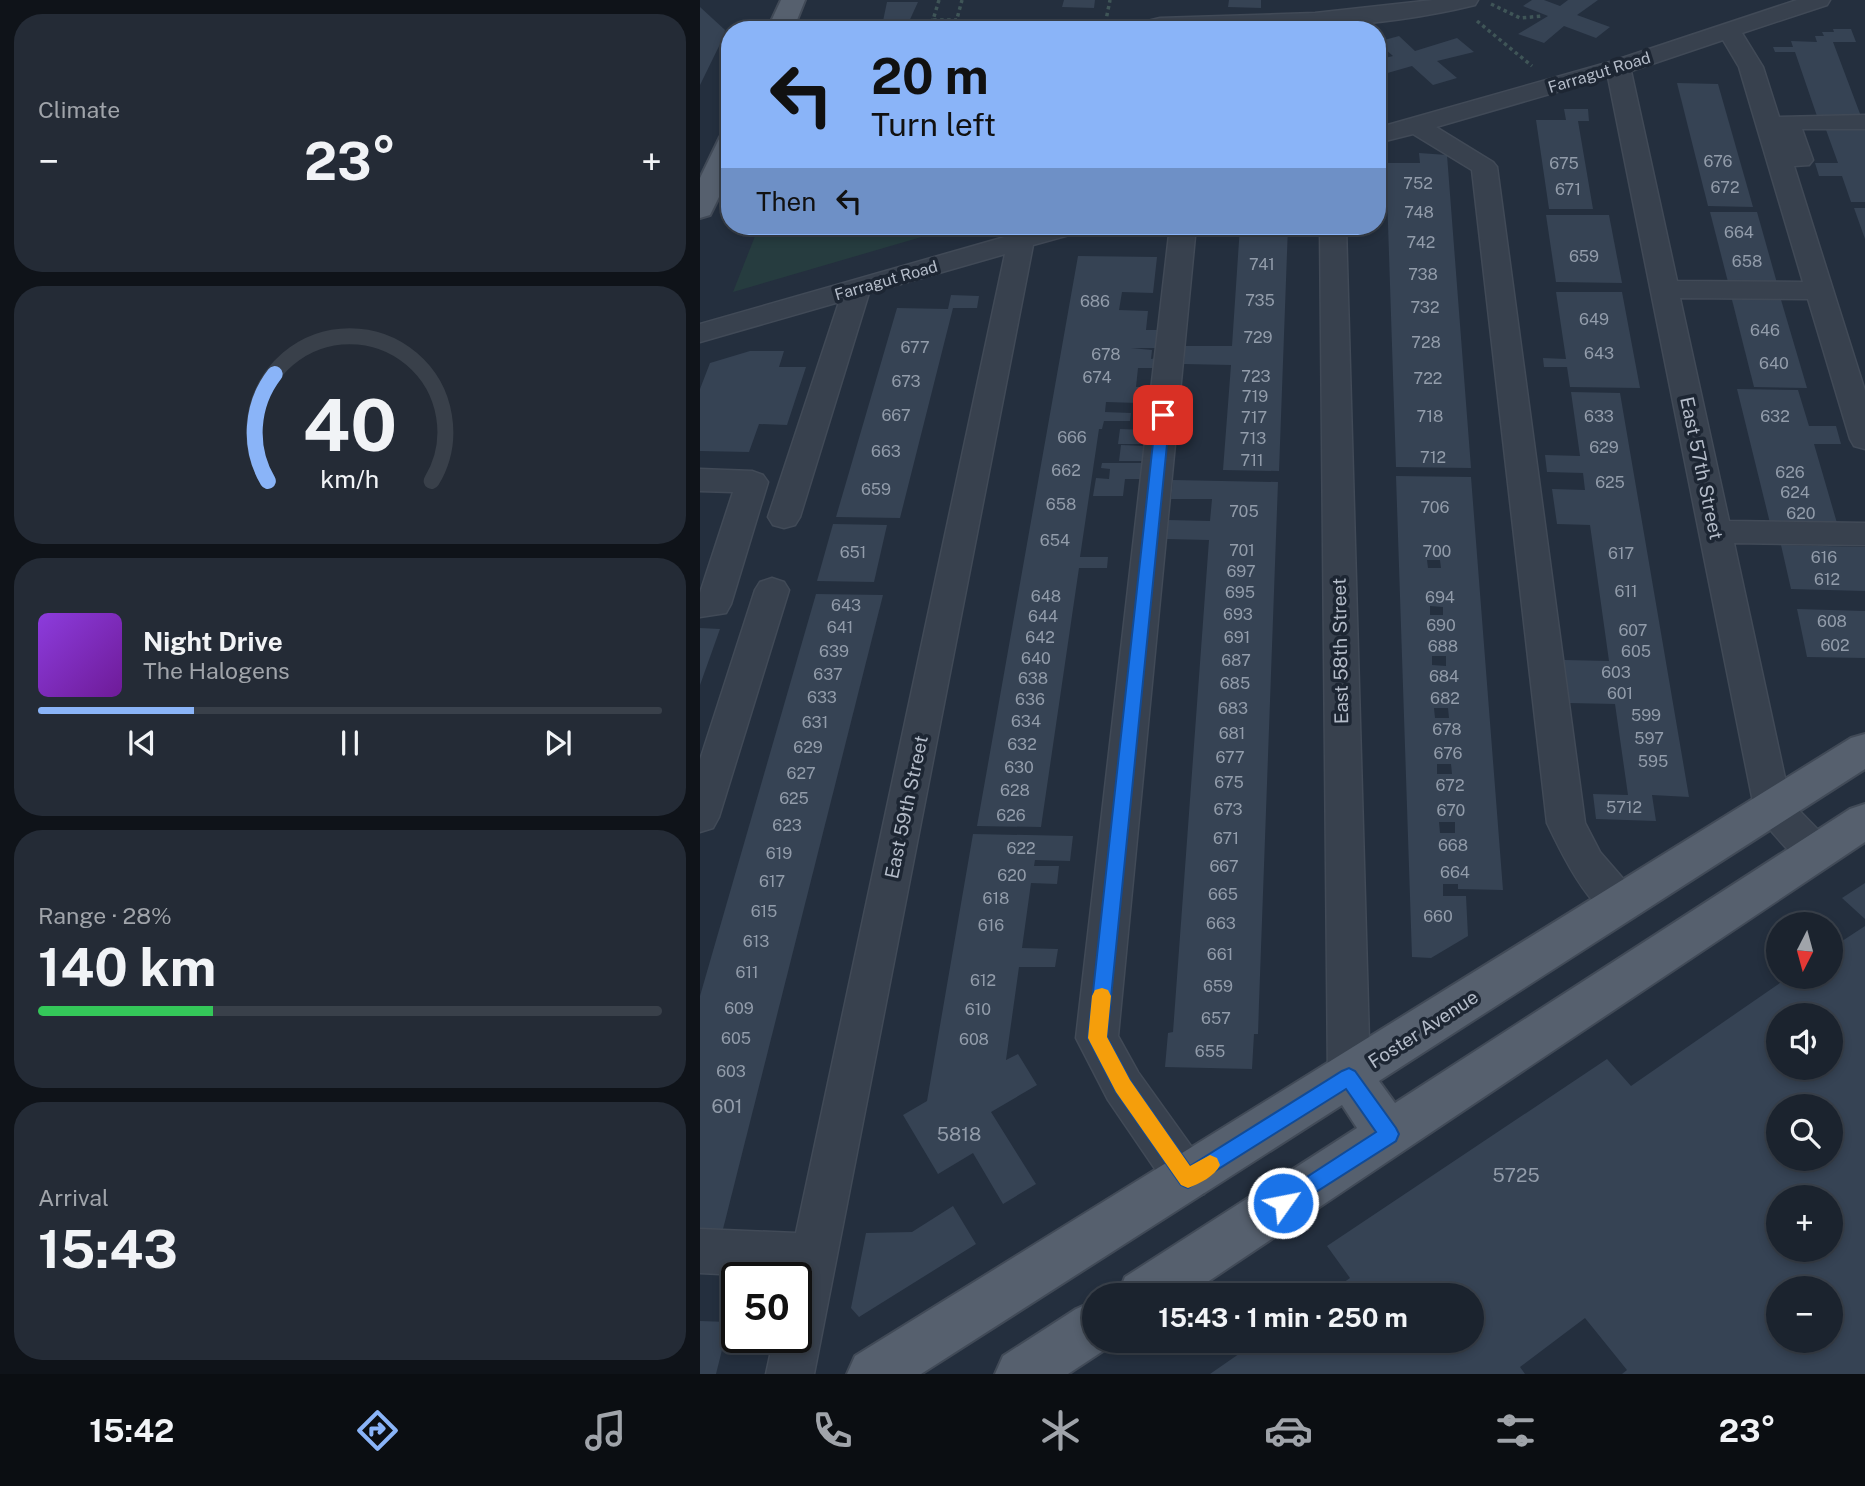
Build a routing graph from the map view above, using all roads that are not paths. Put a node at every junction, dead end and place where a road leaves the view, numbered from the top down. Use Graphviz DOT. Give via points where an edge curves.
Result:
graph roads {
  1 [pos="793,0"];
  2 [pos="1819,0"];
  3 [pos="1461,1"];
  4 [pos="784,21"];
  5 [pos="1292,21"];
  6 [pos="1736,28"];
  7 [pos="1618,67"];
  8 [pos="1779,80"];
  9 [pos="1865,122"];
  10 [pos="1416,125"];
  11 [pos="1386,133"];
  12 [pos="721,163"];
  13 [pos="700,209"];
  14 [pos="1039,235"];
  15 [pos="1182,235"];
  16 [pos="1333,235"];
  17 [pos="1021,240"];
  18 [pos="1829,282"];
  19 [pos="857,288"];
  20 [pos="1664,289"];
  21 [pos="700,333"];
  22 [pos="1865,439"];
  23 [pos="700,480"];
  24 [pos="784,517"];
  25 [pos="1715,531"];
  26 [pos="1865,534"];
  27 [pos="772,590"];
  28 [pos="700,605"];
  29 [pos="1865,749"];
  30 [pos="1773,807"];
  31 [pos="700,817"];
  32 [pos="1865,821"];
  33 [pos="1817,853"];
  34 [pos="1619,902"];
  35 [pos="1349,1077"];
  36 [pos="1389,1134"];
  37 [pos="1188,1179"];
  38 [pos="700,1251"];
  39 [pos="814,1256"];
  40 [pos="1161,1283"];
  41 [pos="1082,1335"];
  42 [pos="790,1374"];
  43 [pos="873,1374"];
  44 [pos="1021,1374"];
  1 -- 4 [label="main road"];
  2 -- 6 [label="street, Farragut Road"];
  3 -- 5 [label="street" via="1414,12"];
  6 -- 7 [label="street, Farragut Road"];
  6 -- 8 [label="street" via="1769,54"];
  6 -- 18 [label="street"];
  7 -- 10 [label="street, Farragut Road"];
  7 -- 20 [label="street, East 57th Street"];
  9 -- 18 [label="street" via="1787,122"];
  10 -- 11 [label="street, Farragut Road"];
  10 -- 34 [label="street" via="1485,167 1566,823 1586,863"];
  12 -- 13 [label="main road"];
  14 -- 17 [label="street, Farragut Road"];
  15 -- 37 [label="street" via="1097,1038 1123,1086"];
  16 -- 35 [label="street, East 58th Street"];
  17 -- 19 [label="street, Farragut Road"];
  17 -- 39 [label="street, East 59th Street"];
  18 -- 20 [label="street"];
  18 -- 22 [label="street"];
  19 -- 21 [label="street, Farragut Road"];
  19 -- 24 [label="street"];
  20 -- 25 [label="street, East 57th Street"];
  23 -- 28 [label="street" via="752,482 714,604"];
  25 -- 26 [label="street"];
  25 -- 30 [label="street, East 57th Street"];
  27 -- 31 [label="street"];
  29 -- 30 [label="main road, Foster Avenue"];
  30 -- 33 [label="street"];
  30 -- 34 [label="main road, Foster Avenue"];
  32 -- 33 [label="main road"];
  33 -- 36 [label="main road"];
  34 -- 35 [label="main road, Foster Avenue"];
  35 -- 36 [label="main road"];
  35 -- 37 [label="main road, Foster Avenue"];
  36 -- 40 [label="main road"];
  37 -- 43 [label="main road, Foster Avenue"];
  38 -- 39 [label="street"];
  39 -- 42 [label="street, East 59th Street"];
  41 -- 44 [label="main road"];
}
